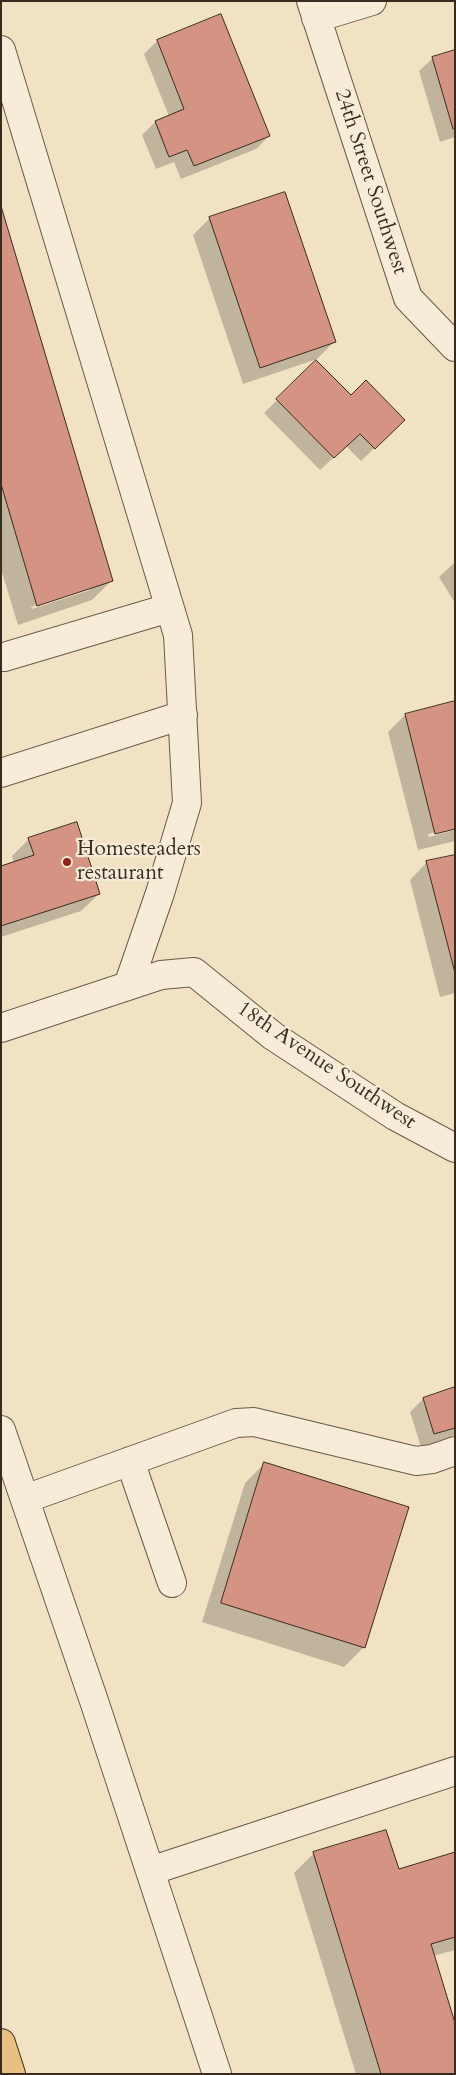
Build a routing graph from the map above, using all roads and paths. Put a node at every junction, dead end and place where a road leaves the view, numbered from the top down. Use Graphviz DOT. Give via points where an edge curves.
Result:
graph roads {
  1 [pos="372,1"];
  2 [pos="313,10"];
  3 [pos="1,50"];
  4 [pos="455,347"];
  5 [pos="169,608"];
  6 [pos="2,655"];
  7 [pos="182,715"];
  8 [pos="1,772"];
  9 [pos="128,986"];
  10 [pos="1,1028"];
  11 [pos="455,1148"];
  12 [pos="1,1430"];
  13 [pos="455,1451"];
  14 [pos="130,1461"];
  15 [pos="25,1499"];
  16 [pos="172,1583"];
  17 [pos="455,1771"];
  18 [pos="150,1871"];
  19 [pos="1,2042"];
  20 [pos="11,2074"];
  21 [pos="217,2074"];
  1 -- 2 [label="street"];
  2 -- 4 [label="street, 24th Street Southwest" via="408,298"];
  3 -- 5 [label="street"];
  5 -- 6 [label="street"];
  5 -- 7 [label="street" via="178,636"];
  7 -- 8 [label="street"];
  7 -- 9 [label="street" via="187,802"];
  9 -- 10 [label="street, 18th Avenue Southwest"];
  9 -- 11 [label="street, 18th Avenue Southwest" via="161,976 194,972 273,1036 396,1116"];
  12 -- 15 [label="street"];
  13 -- 14 [label="street" via="416,1461 254,1422 236,1423"];
  14 -- 15 [label="street"];
  14 -- 16 [label="street"];
  15 -- 18 [label="street"];
  17 -- 18 [label="street"];
  18 -- 21 [label="street"];
  19 -- 20 [label="highway"];
}
